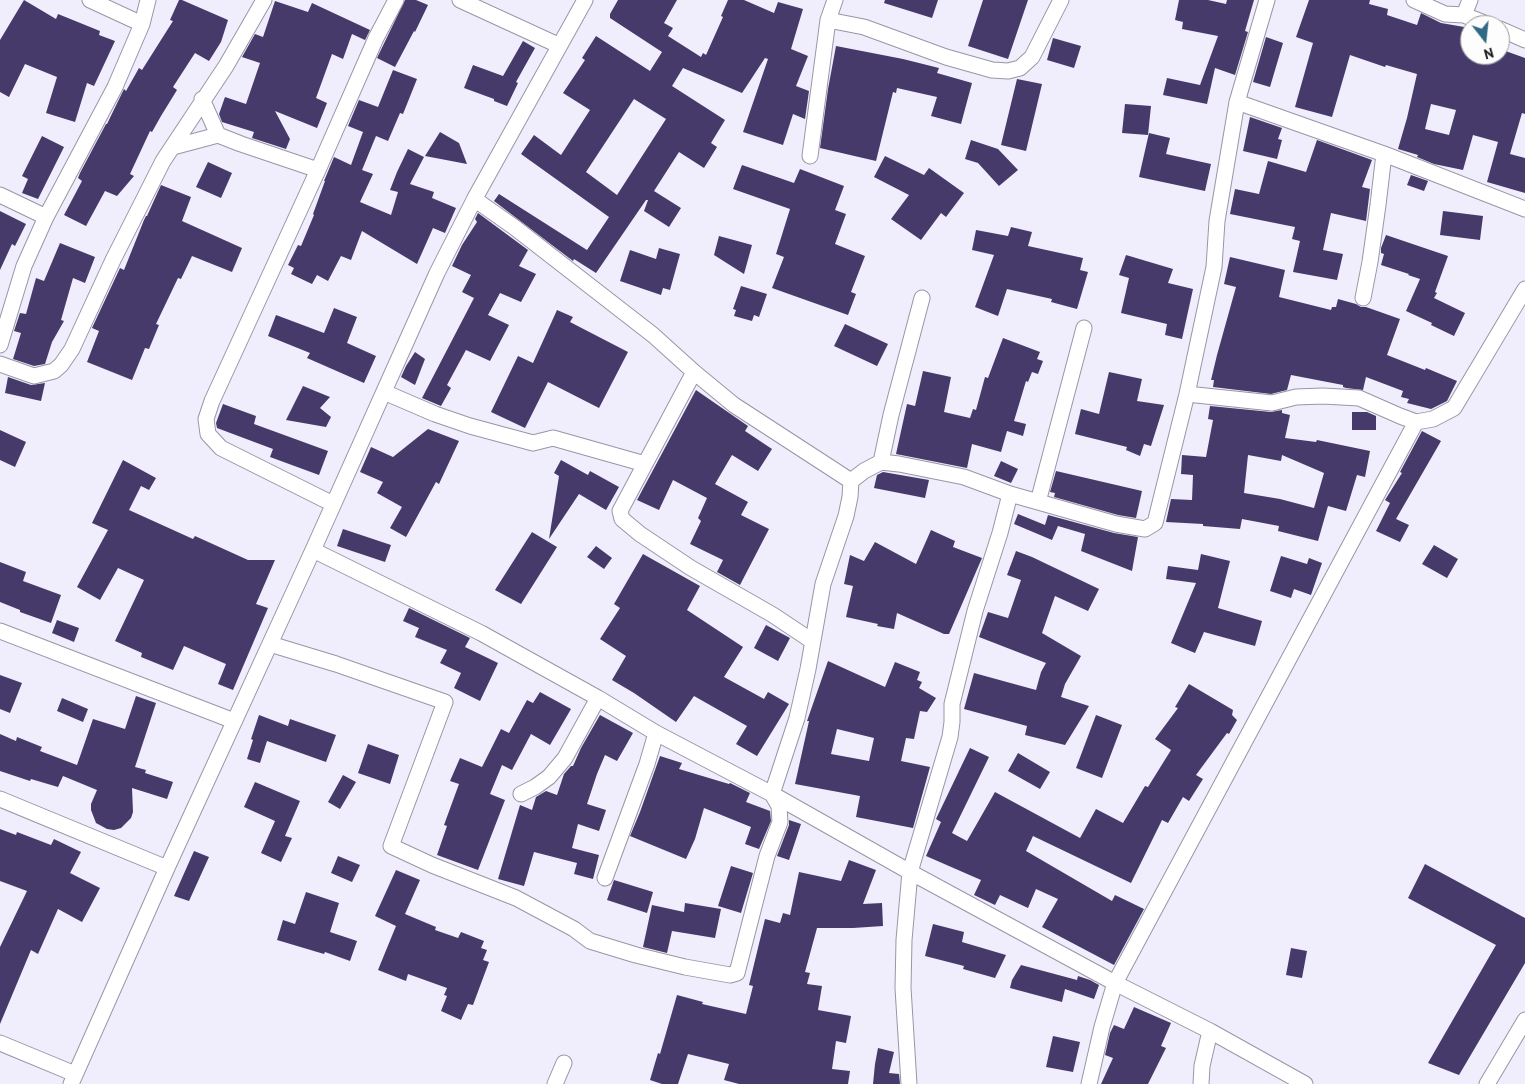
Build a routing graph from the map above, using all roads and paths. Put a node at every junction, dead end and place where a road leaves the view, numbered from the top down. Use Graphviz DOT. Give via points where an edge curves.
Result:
graph roads {
  1 [pos="90,0"];
  2 [pos="148,0"];
  3 [pos="264,0"];
  4 [pos="396,0"];
  5 [pos="460,0"];
  6 [pos="584,0"];
  7 [pos="835,0"];
  8 [pos="1061,0"];
  9 [pos="1267,0"];
  10 [pos="1414,0"];
  11 [pos="1470,0"];
  12 [pos="1464,15"];
  13 [pos="828,20"];
  14 [pos="142,24"];
  15 [pos="1510,33"];
  16 [pos="1525,40"];
  17 [pos="558,45"];
  18 [pos="202,100"];
  19 [pos="1237,102"];
  20 [pos="218,135"];
  21 [pos="173,146"];
  22 [pos="1384,154"];
  23 [pos="810,156"];
  24 [pos="318,170"];
  25 [pos="0,195"];
  26 [pos="475,198"];
  27 [pos="1525,209"];
  28 [pos="46,217"];
  29 [pos="1525,289"];
  30 [pos="922,298"];
  31 [pos="1362,298"];
  32 [pos="1084,328"];
  33 [pos="0,345"];
  34 [pos="0,364"];
  35 [pos="694,372"];
  36 [pos="384,392"];
  37 [pos="1187,394"];
  38 [pos="1416,422"];
  39 [pos="881,462"];
  40 [pos="645,464"];
  41 [pos="851,481"];
  42 [pos="1010,494"];
  43 [pos="1038,502"];
  44 [pos="334,504"];
  45 [pos="313,550"];
  46 [pos="0,631"];
  47 [pos="812,641"];
  48 [pos="270,644"];
  49 [pos="598,698"];
  50 [pos="234,721"];
  51 [pos="656,733"];
  52 [pos="521,794"];
  53 [pos="772,794"];
  54 [pos="0,799"];
  55 [pos="167,868"];
  56 [pos="910,872"];
  57 [pos="605,878"];
  58 [pos="1115,983"];
  59 [pos="1525,1020"];
  60 [pos="1210,1031"];
  61 [pos="0,1043"];
  62 [pos="564,1063"];
  63 [pos="73,1079"];
  64 [pos="555,1084"];
  65 [pos="909,1084"];
  66 [pos="1089,1084"];
  67 [pos="1200,1084"];
  68 [pos="1305,1084"];
  69 [pos="1487,1084"];
  1 -- 14 [label="street"];
  2 -- 14 [label="street"];
  3 -- 18 [label="street"];
  4 -- 24 [label="street"];
  5 -- 17 [label="street"];
  6 -- 17 [label="street"];
  7 -- 13 [label="street"];
  8 -- 13 [label="street" via="1032,57 1020,68 1008,71 992,70 946,57 864,27"];
  9 -- 19 [label="street"];
  10 -- 12 [label="street" via="1445,14"];
  11 -- 12 [label="street"];
  13 -- 23 [label="street"];
  14 -- 28 [label="street" via="115,87"];
  15 -- 16 [label="street"];
  17 -- 26 [label="street"];
  18 -- 20 [label="street"];
  18 -- 21 [label="street"];
  19 -- 22 [label="street"];
  19 -- 37 [label="street" via="1217,220 1214,267"];
  20 -- 21 [label="street"];
  20 -- 24 [label="street"];
  21 -- 34 [label="street" via="113,260 72,349 61,365 54,371 34,376"];
  22 -- 27 [label="street"];
  22 -- 31 [label="street"];
  24 -- 44 [label="street" via="206,419 208,434 221,448"];
  25 -- 28 [label="street"];
  26 -- 35 [label="street" via="653,335"];
  26 -- 36 [label="street" via="437,273"];
  28 -- 33 [label="street" via="24,266"];
  29 -- 38 [label="street" via="1454,408 1432,419"];
  30 -- 39 [label="street"];
  32 -- 43 [label="street"];
  35 -- 40 [label="street"];
  35 -- 41 [label="street" via="734,405"];
  36 -- 40 [label="street" via="470,426 533,442 553,438"];
  36 -- 44 [label="street"];
  37 -- 38 [label="street" via="1272,402 1296,397 1359,398"];
  37 -- 43 [label="street" via="1155,523 1145,529 1116,524"];
  38 -- 58 [label="street"];
  39 -- 41 [label="street"];
  39 -- 42 [label="street" via="964,477"];
  40 -- 47 [label="street" via="620,511 622,519 691,568"];
  41 -- 47 [label="street" via="846,516 823,584"];
  42 -- 43 [label="street"];
  42 -- 56 [label="street" via="975,611 952,704 950,736"];
  44 -- 45 [label="street"];
  45 -- 48 [label="street"];
  45 -- 49 [label="street" via="482,633"];
  46 -- 50 [label="street"];
  47 -- 53 [label="street" via="797,718"];
  48 -- 50 [label="street"];
  48 -- 53 [label="street" via="445,702 391,846 516,898 590,941 611,948 685,967 730,975 736,973 767,856 780,822"];
  49 -- 51 [label="street"];
  49 -- 52 [label="street" via="565,758 549,777"];
  50 -- 55 [label="street"];
  51 -- 53 [label="street"];
  51 -- 57 [label="street"];
  53 -- 56 [label="street"];
  54 -- 55 [label="street"];
  55 -- 63 [label="street"];
  56 -- 58 [label="street"];
  56 -- 65 [label="street" via="903,988"];
  58 -- 60 [label="street"];
  58 -- 66 [label="street"];
  59 -- 69 [label="street"];
  60 -- 67 [label="street"];
  60 -- 68 [label="street"];
  61 -- 63 [label="street"];
  62 -- 64 [label="street"];
}
